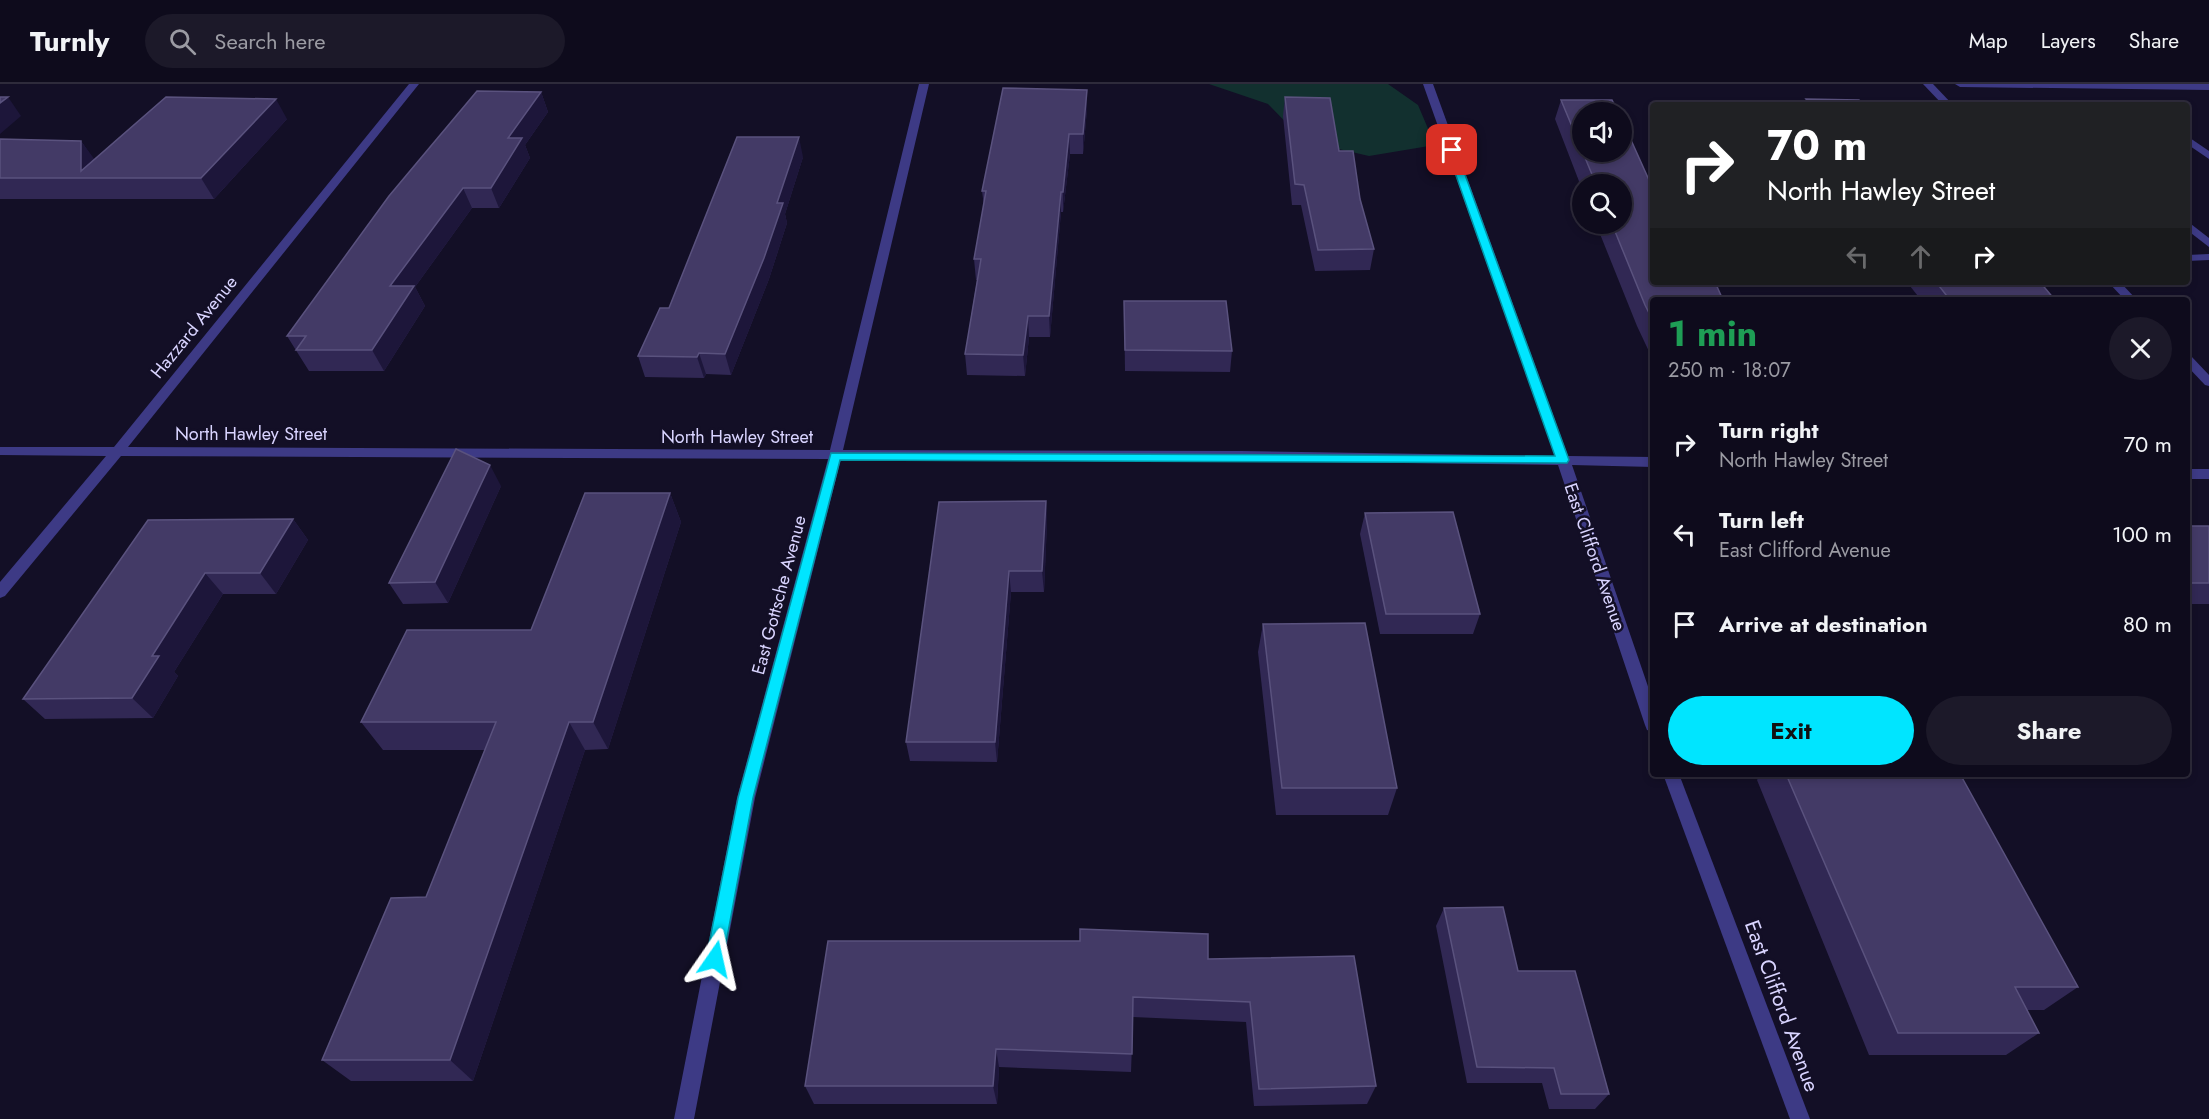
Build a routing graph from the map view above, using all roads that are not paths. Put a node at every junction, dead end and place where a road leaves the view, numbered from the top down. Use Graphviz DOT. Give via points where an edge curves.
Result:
graph roads {
  1 [pos="414,84"];
  2 [pos="924,84"];
  3 [pos="1428,84"];
  4 [pos="1928,84"];
  5 [pos="1960,84"];
  6 [pos="2209,87"];
  7 [pos="1945,102"];
  8 [pos="2190,141"];
  9 [pos="2209,156"];
  10 [pos="2190,227"];
  11 [pos="2209,244"];
  12 [pos="2192,257"];
  13 [pos="2209,257"];
  14 [pos="2209,270"];
  15 [pos="2118,285"];
  16 [pos="2128,297"];
  17 [pos="2190,362"];
  18 [pos="2209,382"];
  19 [pos="0,451"];
  20 [pos="117,452"];
  21 [pos="835,456"];
  22 [pos="1563,460"];
  23 [pos="1650,462"];
  24 [pos="2190,474"];
  25 [pos="2209,474"];
  26 [pos="0,592"];
  27 [pos="1650,716"];
  28 [pos="1672,777"];
  29 [pos="684,1119"];
  30 [pos="1800,1119"];
  1 -- 20 [label="street, Hazzard Avenue"];
  2 -- 21 [label="street, East Gottsche Avenue"];
  3 -- 22 [label="street, East Clifford Avenue"];
  4 -- 7 [label="street"];
  5 -- 6 [label="street"];
  8 -- 9 [label="street"];
  10 -- 11 [label="street"];
  12 -- 13 [label="street"];
  12 -- 14 [label="street"];
  15 -- 16 [label="street"];
  17 -- 18 [label="street"];
  19 -- 20 [label="street, North Hawley Street"];
  20 -- 21 [label="street, North Hawley Street"];
  20 -- 26 [label="street, Hazzard Avenue"];
  21 -- 22 [label="street, North Hawley Street"];
  21 -- 29 [label="street, East Gottsche Avenue" via="746,798"];
  22 -- 23 [label="street, North Hawley Street"];
  22 -- 27 [label="street, East Clifford Avenue"];
  24 -- 25 [label="street"];
  28 -- 30 [label="street, East Clifford Avenue"];
}
